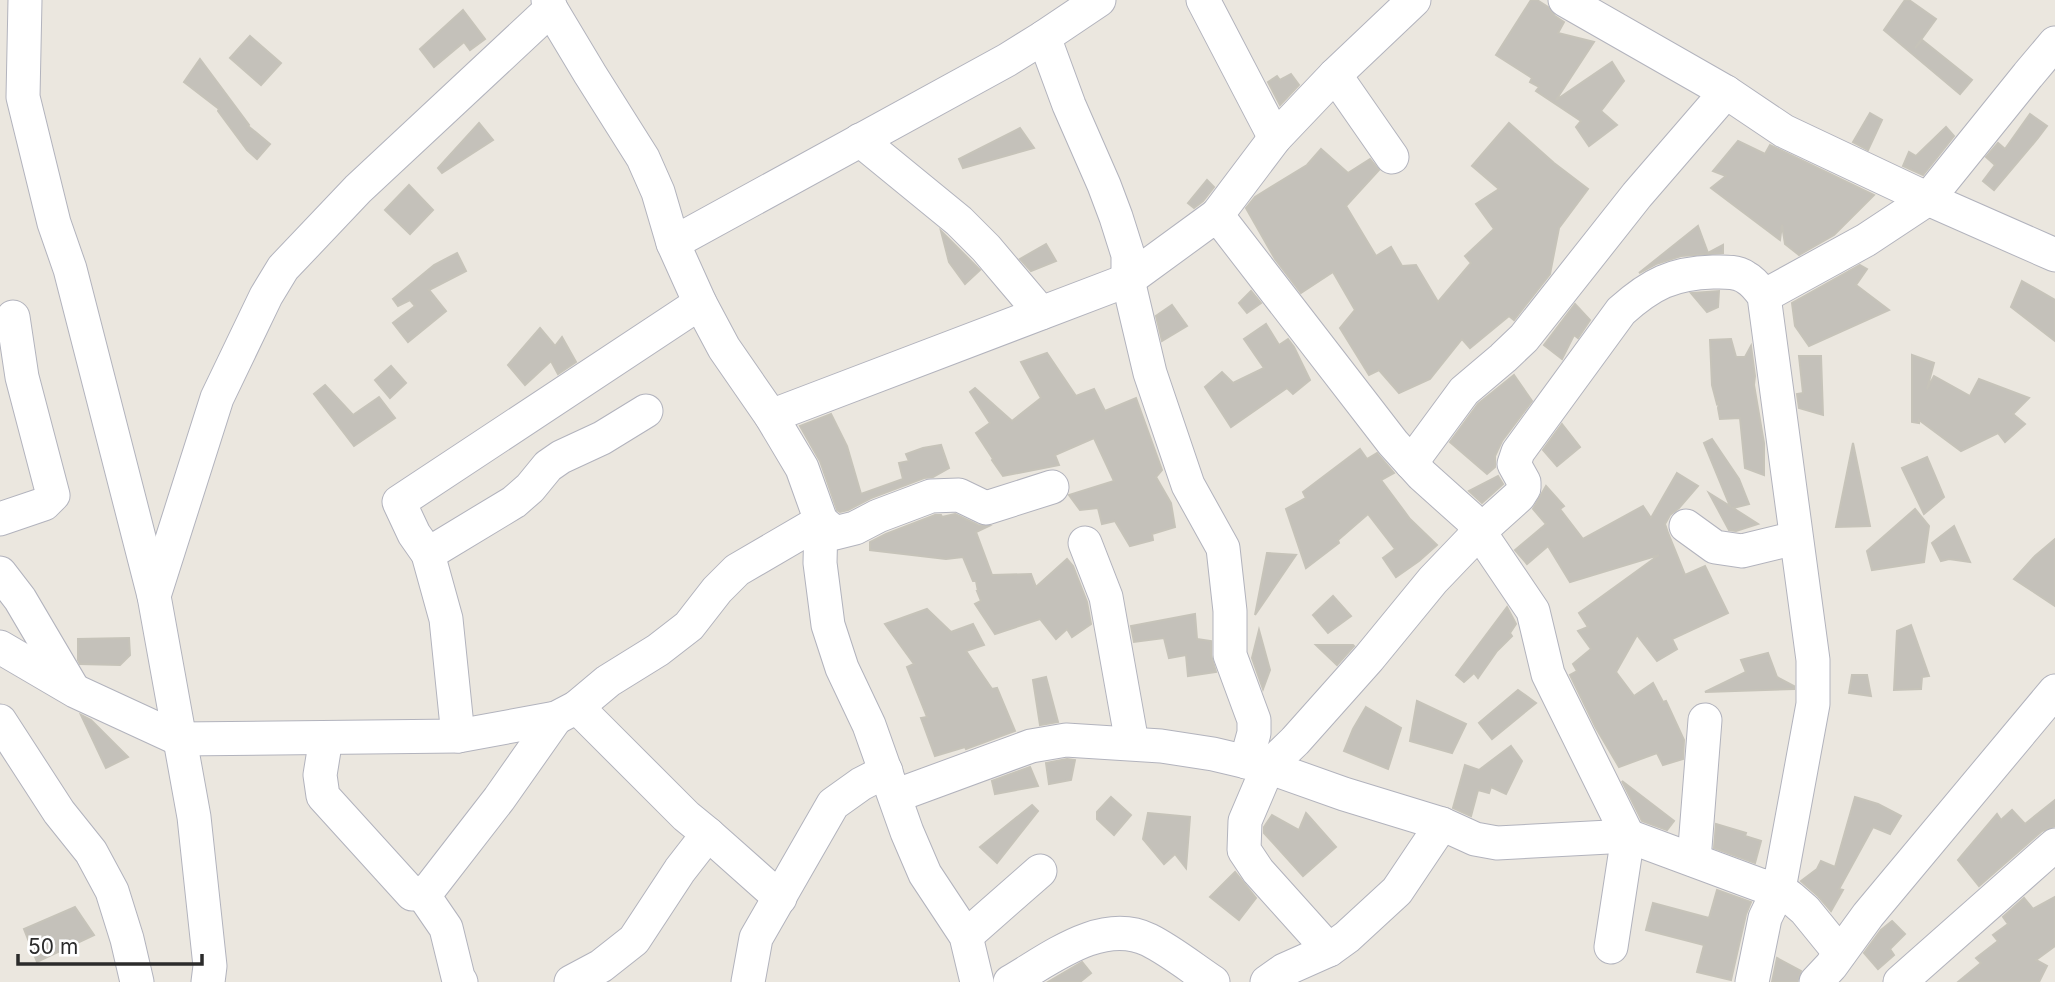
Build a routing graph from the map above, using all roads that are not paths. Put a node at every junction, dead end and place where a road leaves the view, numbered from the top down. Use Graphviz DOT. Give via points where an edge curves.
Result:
graph roads {
  1 [pos="24,0"];
  2 [pos="1099,0"];
  3 [pos="1203,0"];
  4 [pos="1414,0"];
  5 [pos="1564,0"];
  6 [pos="550,5"];
  7 [pos="1611,12"];
  8 [pos="1044,37"];
  9 [pos="2055,43"];
  10 [pos="1335,75"];
  11 [pos="1726,92"];
  12 [pos="1275,138"];
  13 [pos="860,140"];
  14 [pos="1392,157"];
  15 [pos="1928,199"];
  16 [pos="1217,215"];
  17 [pos="673,243"];
  18 [pos="2055,255"];
  19 [pos="1128,280"];
  20 [pos="1764,296"];
  21 [pos="701,303"];
  22 [pos="1041,313"];
  23 [pos="13,317"];
  24 [pos="646,411"];
  25 [pos="771,415"];
  26 [pos="1411,463"];
  27 [pos="1052,487"];
  28 [pos="0,519"];
  29 [pos="821,522"];
  30 [pos="1686,526"];
  31 [pos="1479,532"];
  32 [pos="1796,538"];
  33 [pos="1085,543"];
  34 [pos="428,554"];
  35 [pos="0,573"];
  36 [pos="154,596"];
  37 [pos="0,647"];
  38 [pos="75,691"];
  39 [pos="2055,691"];
  40 [pos="566,712"];
  41 [pos="1705,720"];
  42 [pos="0,721"];
  43 [pos="458,736"];
  44 [pos="326,738"];
  45 [pos="179,739"];
  46 [pos="1132,743"];
  47 [pos="1257,764"];
  48 [pos="890,784"];
  49 [pos="1442,824"];
  50 [pos="708,834"];
  51 [pos="1628,836"];
  52 [pos="2055,845"];
  53 [pos="1693,860"];
  54 [pos="1040,871"];
  55 [pos="1779,889"];
  56 [pos="422,893"];
  57 [pos="780,898"];
  58 [pos="966,936"];
  59 [pos="1611,947"];
  60 [pos="1329,950"];
  61 [pos="1833,971"];
  62 [pos="136,982"];
  63 [pos="208,982"];
  64 [pos="461,982"];
  65 [pos="571,982"];
  66 [pos="748,982"];
  67 [pos="978,982"];
  68 [pos="1010,982"];
  69 [pos="1213,982"];
  70 [pos="1267,982"];
  71 [pos="1752,982"];
  72 [pos="1900,982"];
  1 -- 36 [label="street" via="23,97"];
  2 -- 8 [label="street"];
  3 -- 12 [label="street"];
  4 -- 10 [label="street"];
  5 -- 7 [label="street"];
  6 -- 17 [label="street" via="643,158"];
  6 -- 36 [label="street" via="358,189 283,268 217,398"];
  7 -- 11 [label="street"];
  8 -- 13 [label="street"];
  8 -- 19 [label="street" via="1116,217 1128,255"];
  9 -- 15 [label="street"];
  10 -- 12 [label="street"];
  10 -- 14 [label="street"];
  11 -- 15 [label="street" via="1784,131"];
  11 -- 26 [label="street" via="1524,338 1464,391"];
  12 -- 16 [label="street"];
  13 -- 17 [label="street"];
  13 -- 22 [label="street" via="959,221"];
  15 -- 18 [label="street"];
  15 -- 20 [label="street" via="1866,240"];
  16 -- 19 [label="street"];
  16 -- 26 [label="street"];
  17 -- 21 [label="street"];
  19 -- 22 [label="street"];
  19 -- 47 [label="street" via="1150,373 1188,485 1223,548 1230,655 1254,720"];
  20 -- 31 [label="street" via="1754,283 1732,272 1684,274 1639,295 1621,311 1518,452 1514,464 1524,482 1519,496"];
  20 -- 32 [label="street"];
  21 -- 25 [label="street" via="724,348"];
  21 -- 34 [label="street" via="398,502"];
  22 -- 25 [label="street"];
  23 -- 28 [label="street" via="22,377 53,495 44,504"];
  24 -- 34 [label="street" via="561,457 514,502"];
  25 -- 29 [label="street" via="802,468"];
  26 -- 31 [label="street"];
  27 -- 29 [label="street" via="986,508 959,495 930,496 835,533"];
  29 -- 40 [label="street" via="737,570 689,626"];
  29 -- 48 [label="street" via="820,563 828,625"];
  30 -- 32 [label="street" via="1715,547 1742,551"];
  31 -- 47 [label="street" via="1304,731"];
  31 -- 51 [label="street" via="1533,611 1548,674"];
  32 -- 55 [label="street" via="1813,660 1813,704"];
  33 -- 46 [label="street" via="1106,597"];
  34 -- 43 [label="street" via="446,619"];
  35 -- 38 [label="street"];
  36 -- 45 [label="street"];
  37 -- 38 [label="street"];
  38 -- 45 [label="street"];
  39 -- 61 [label="street" via="1868,915"];
  40 -- 43 [label="street"];
  40 -- 50 [label="street"];
  40 -- 56 [label="street"];
  41 -- 53 [label="street"];
  42 -- 62 [label="street" via="91,852 112,891"];
  43 -- 44 [label="street"];
  44 -- 45 [label="street"];
  44 -- 56 [label="street" via="320,775 323,796 412,894"];
  45 -- 63 [label="street" via="194,817"];
  46 -- 47 [label="street"];
  46 -- 48 [label="street" via="1066,740"];
  47 -- 49 [label="street"];
  47 -- 60 [label="street" via="1244,850"];
  48 -- 57 [label="street" via="861,784 833,804"];
  48 -- 58 [label="street" via="925,874"];
  49 -- 51 [label="street" via="1497,843"];
  49 -- 60 [label="street" via="1397,891"];
  50 -- 57 [label="street"];
  50 -- 65 [label="street" via="634,940"];
  51 -- 53 [label="street"];
  51 -- 59 [label="street"];
  52 -- 72 [label="street"];
  53 -- 55 [label="street"];
  54 -- 58 [label="street"];
  55 -- 61 [label="street" via="1805,910"];
  55 -- 71 [label="street" via="1765,918"];
  56 -- 64 [label="street" via="446,928"];
  57 -- 66 [label="street" via="756,938"];
  58 -- 67 [label="street"];
  60 -- 70 [label="street"];
  68 -- 69 [label="street" via="1075,944 1115,932 1148,939"];
}
